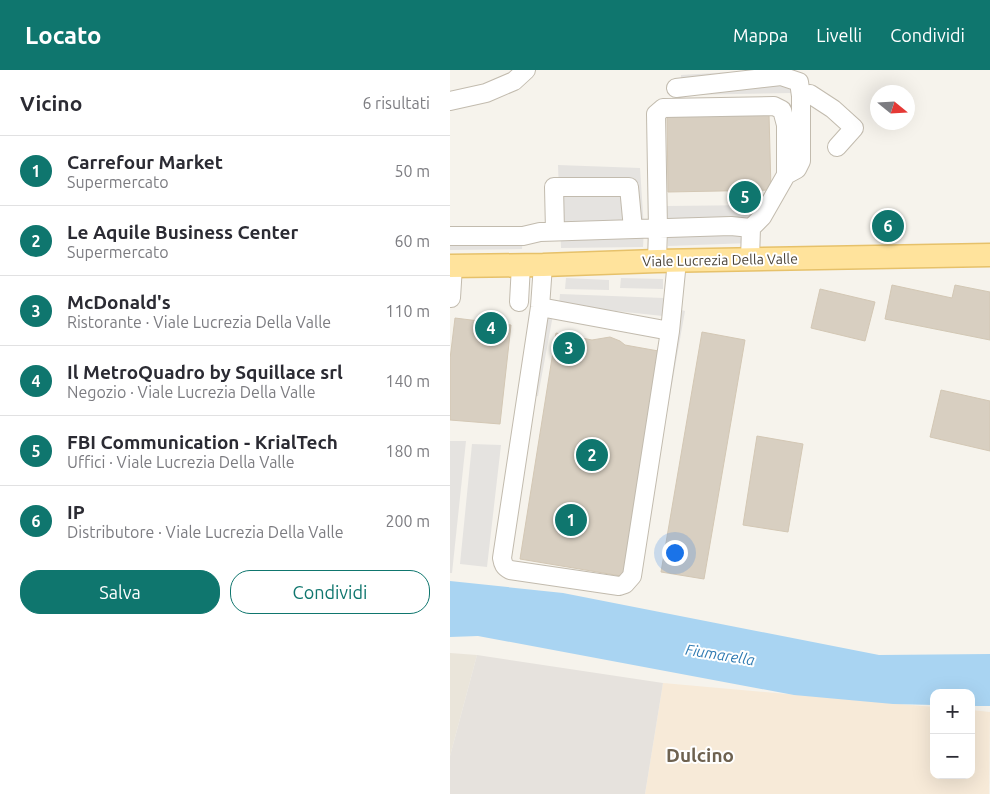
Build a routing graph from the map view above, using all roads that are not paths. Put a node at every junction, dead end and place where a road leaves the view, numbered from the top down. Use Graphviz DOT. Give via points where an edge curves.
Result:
graph roads {
  1 [pos="526,70"];
  2 [pos="676,88"];
  3 [pos="801,96"];
  4 [pos="450,101"];
  5 [pos="837,147"];
  6 [pos="786,175"];
  7 [pos="751,228"];
  8 [pos="633,229"];
  9 [pos="658,229"];
  10 [pos="555,231"];
  11 [pos="450,236"];
  12 [pos="990,255"];
  13 [pos="750,259"];
  14 [pos="667,261"];
  15 [pos="532,265"];
  16 [pos="451,266"];
  17 [pos="451,298"];
  18 [pos="519,302"];
  19 [pos="540,307"];
  20 [pos="670,331"];
  1 -- 4 [label="lane" via="514,81 486,94"];
  2 -- 3 [label="lane" via="781,76 799,82"];
  3 -- 5 [label="lane" via="810,94 854,128"];
  3 -- 6 [label="lane" via="801,161"];
  6 -- 7 [label="lane" via="762,217"];
  6 -- 9 [label="lane" via="786,125 782,110 774,106 662,108 656,114"];
  7 -- 9 [label="lane"];
  7 -- 13 [label="lane"];
  8 -- 9 [label="lane"];
  8 -- 10 [label="lane"];
  8 -- 10 [label="lane" via="629,187 554,187"];
  9 -- 14 [label="lane"];
  10 -- 11 [label="lane" via="523,236"];
  12 -- 13 [label="main road, Viale Lucrezia Della Valle"];
  13 -- 14 [label="main road, Viale Lucrezia Della Valle"];
  14 -- 15 [label="main road, Viale Lucrezia Della Valle"];
  14 -- 20 [label="lane"];
  15 -- 16 [label="main road, Viale Lucrezia Della Valle"];
  15 -- 18 [label="lane"];
  15 -- 19 [label="lane"];
  16 -- 17 [label="lane"];
  19 -- 20 [label="lane"];
  19 -- 20 [label="lane" via="502,558 510,570 619,586 632,576"];
}
